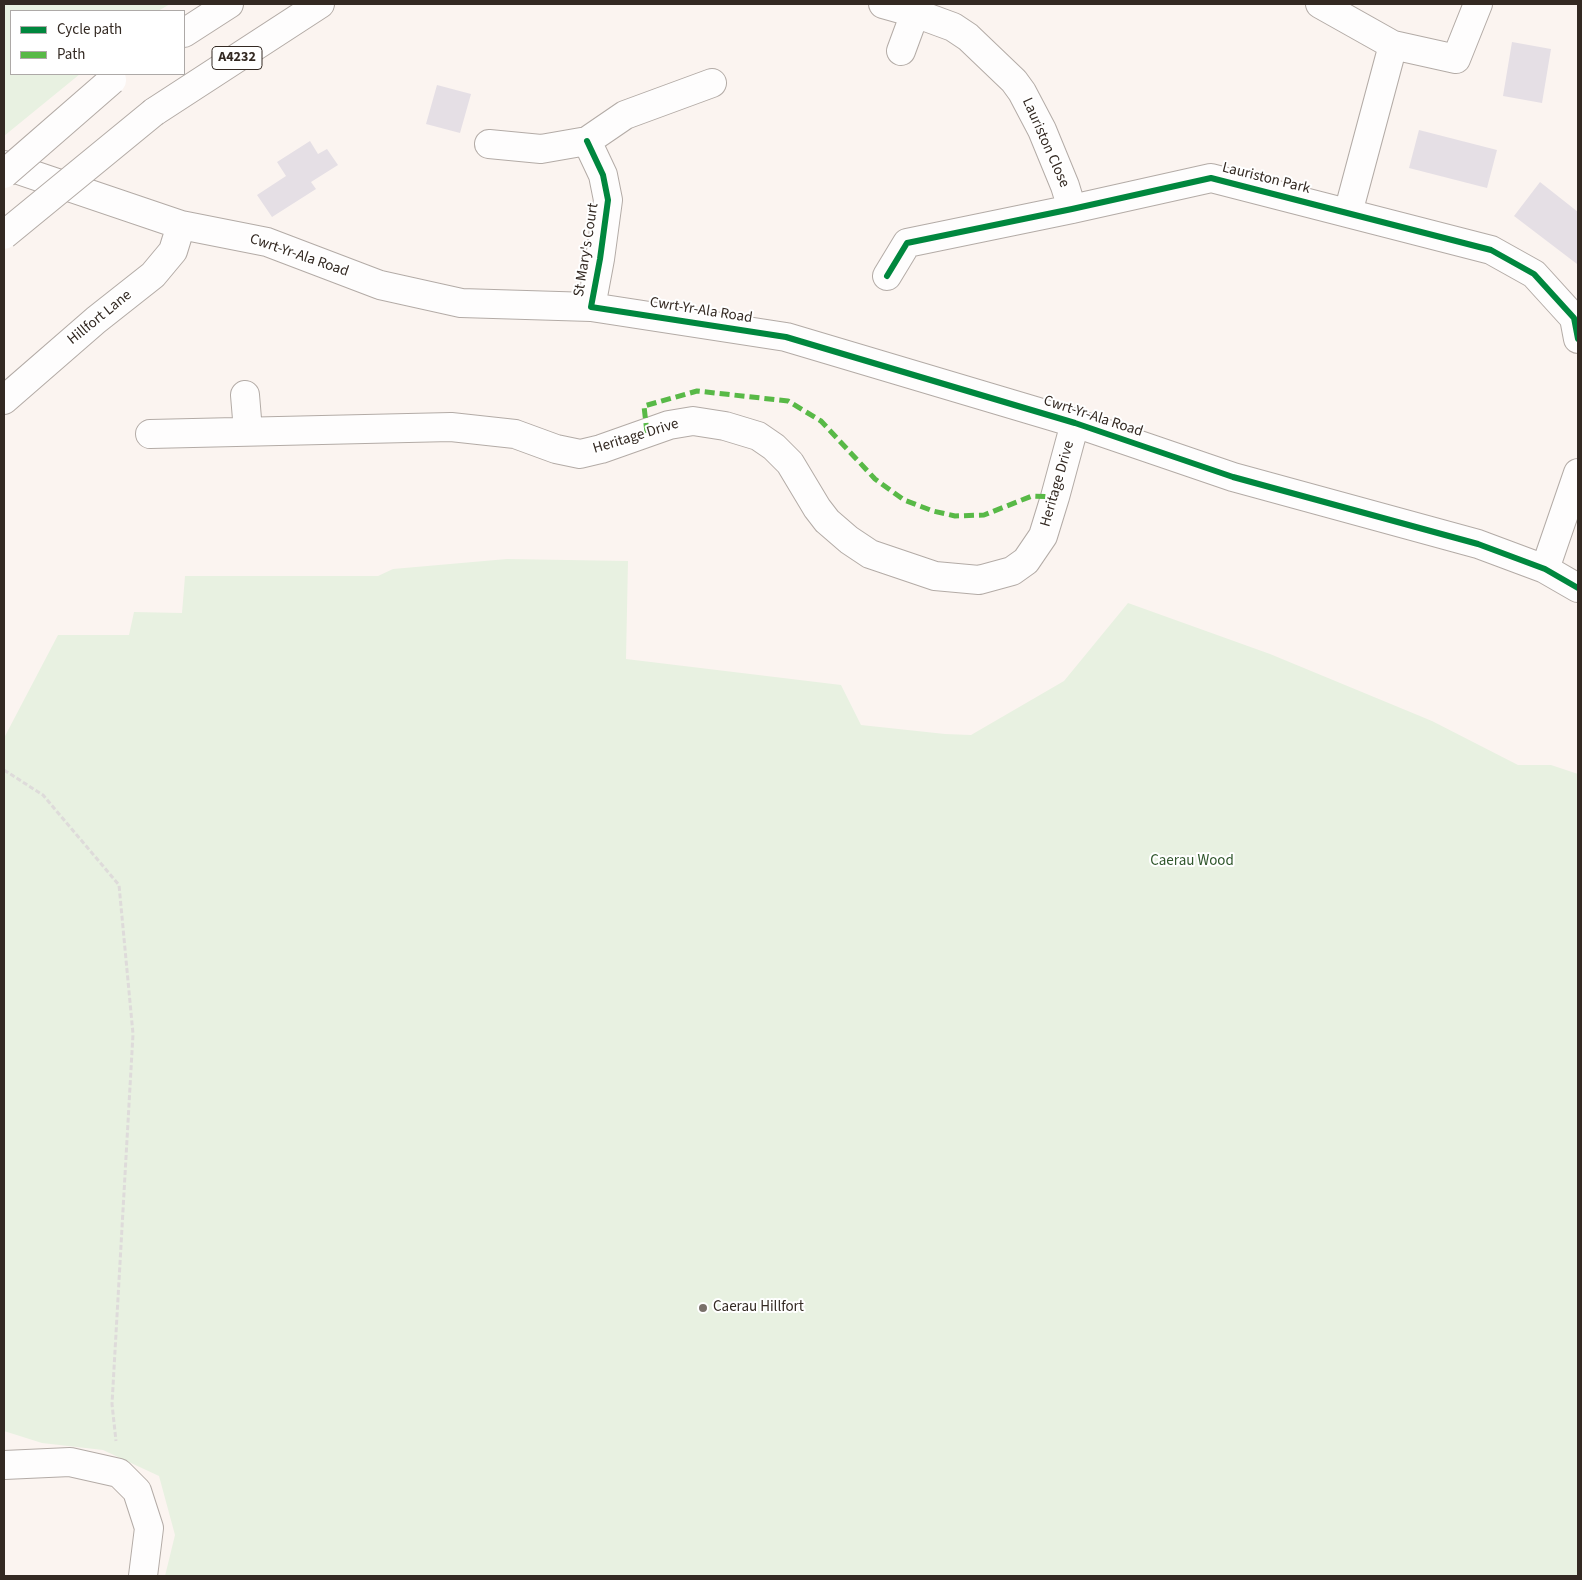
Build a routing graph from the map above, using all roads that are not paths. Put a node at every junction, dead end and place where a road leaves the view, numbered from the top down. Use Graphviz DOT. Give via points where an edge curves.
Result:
graph roads {
  1 [pos="229,4"];
  2 [pos="320,4"];
  3 [pos="883,4"];
  4 [pos="1320,4"];
  5 [pos="1478,4"];
  6 [pos="915,13"];
  7 [pos="185,33"];
  8 [pos="1393,45"];
  9 [pos="901,51"];
  10 [pos="117,77"];
  11 [pos="712,83"];
  12 [pos="587,140"];
  13 [pos="489,144"];
  14 [pos="4,165"];
  15 [pos="4,174"];
  16 [pos="1072,209"];
  17 [pos="1348,213"];
  18 [pos="181,225"];
  19 [pos="4,235"];
  20 [pos="887,276"];
  21 [pos="591,307"];
  22 [pos="1577,324"];
  23 [pos="246,395"];
  24 [pos="4,400"];
  25 [pos="1075,423"];
  26 [pos="248,431"];
  27 [pos="150,434"];
  28 [pos="1578,473"];
  29 [pos="1545,569"];
  30 [pos="1578,588"];
  31 [pos="4,1465"];
  32 [pos="143,1576"];
  1 -- 7 [label="street"];
  2 -- 19 [label="street, A4232, bridge" via="154,112"];
  3 -- 6 [label="street, Lauriston Close"];
  4 -- 8 [label="street"];
  5 -- 8 [label="street" via="1456,59"];
  6 -- 9 [label="street"];
  6 -- 16 [label="street, Lauriston Close" via="954,27 1014,81 1042,130"];
  8 -- 17 [label="street"];
  10 -- 15 [label="street, bridge"];
  11 -- 12 [label="street" via="625,114"];
  12 -- 13 [label="street" via="541,149"];
  12 -- 21 [label="street, St Mary's Court" via="603,175 608,200"];
  14 -- 18 [label="street, Cwrt-Yr-Ala Road"];
  16 -- 17 [label="street, Lauriston Park" via="1211,178"];
  16 -- 20 [label="street, Lauriston Park" via="907,242"];
  17 -- 22 [label="street, Lauriston Park" via="1491,250 1534,274"];
  18 -- 21 [label="street, Cwrt-Yr-Ala Road" via="267,242 380,285 461,303"];
  18 -- 24 [label="street, Hillfort Lane" via="173,250 153,275"];
  21 -- 25 [label="street, Cwrt-Yr-Ala Road" via="786,337"];
  23 -- 26 [label="street"];
  25 -- 26 [label="street, Heritage Drive" via="1042,536 1026,561 1012,571 979,580 935,576 870,554 827,521 790,462 774,447 758,436 725,426 693,421 677,424 580,454 515,434 451,427"];
  25 -- 29 [label="street, Cwrt-Yr-Ala Road" via="1233,477 1478,544"];
  26 -- 27 [label="street, Heritage Drive"];
  28 -- 29 [label="street"];
  29 -- 30 [label="street, Cwrt-Yr-Ala Road"];
  31 -- 32 [label="street" via="70,1462 118,1473 137,1491 149,1528"];
}
